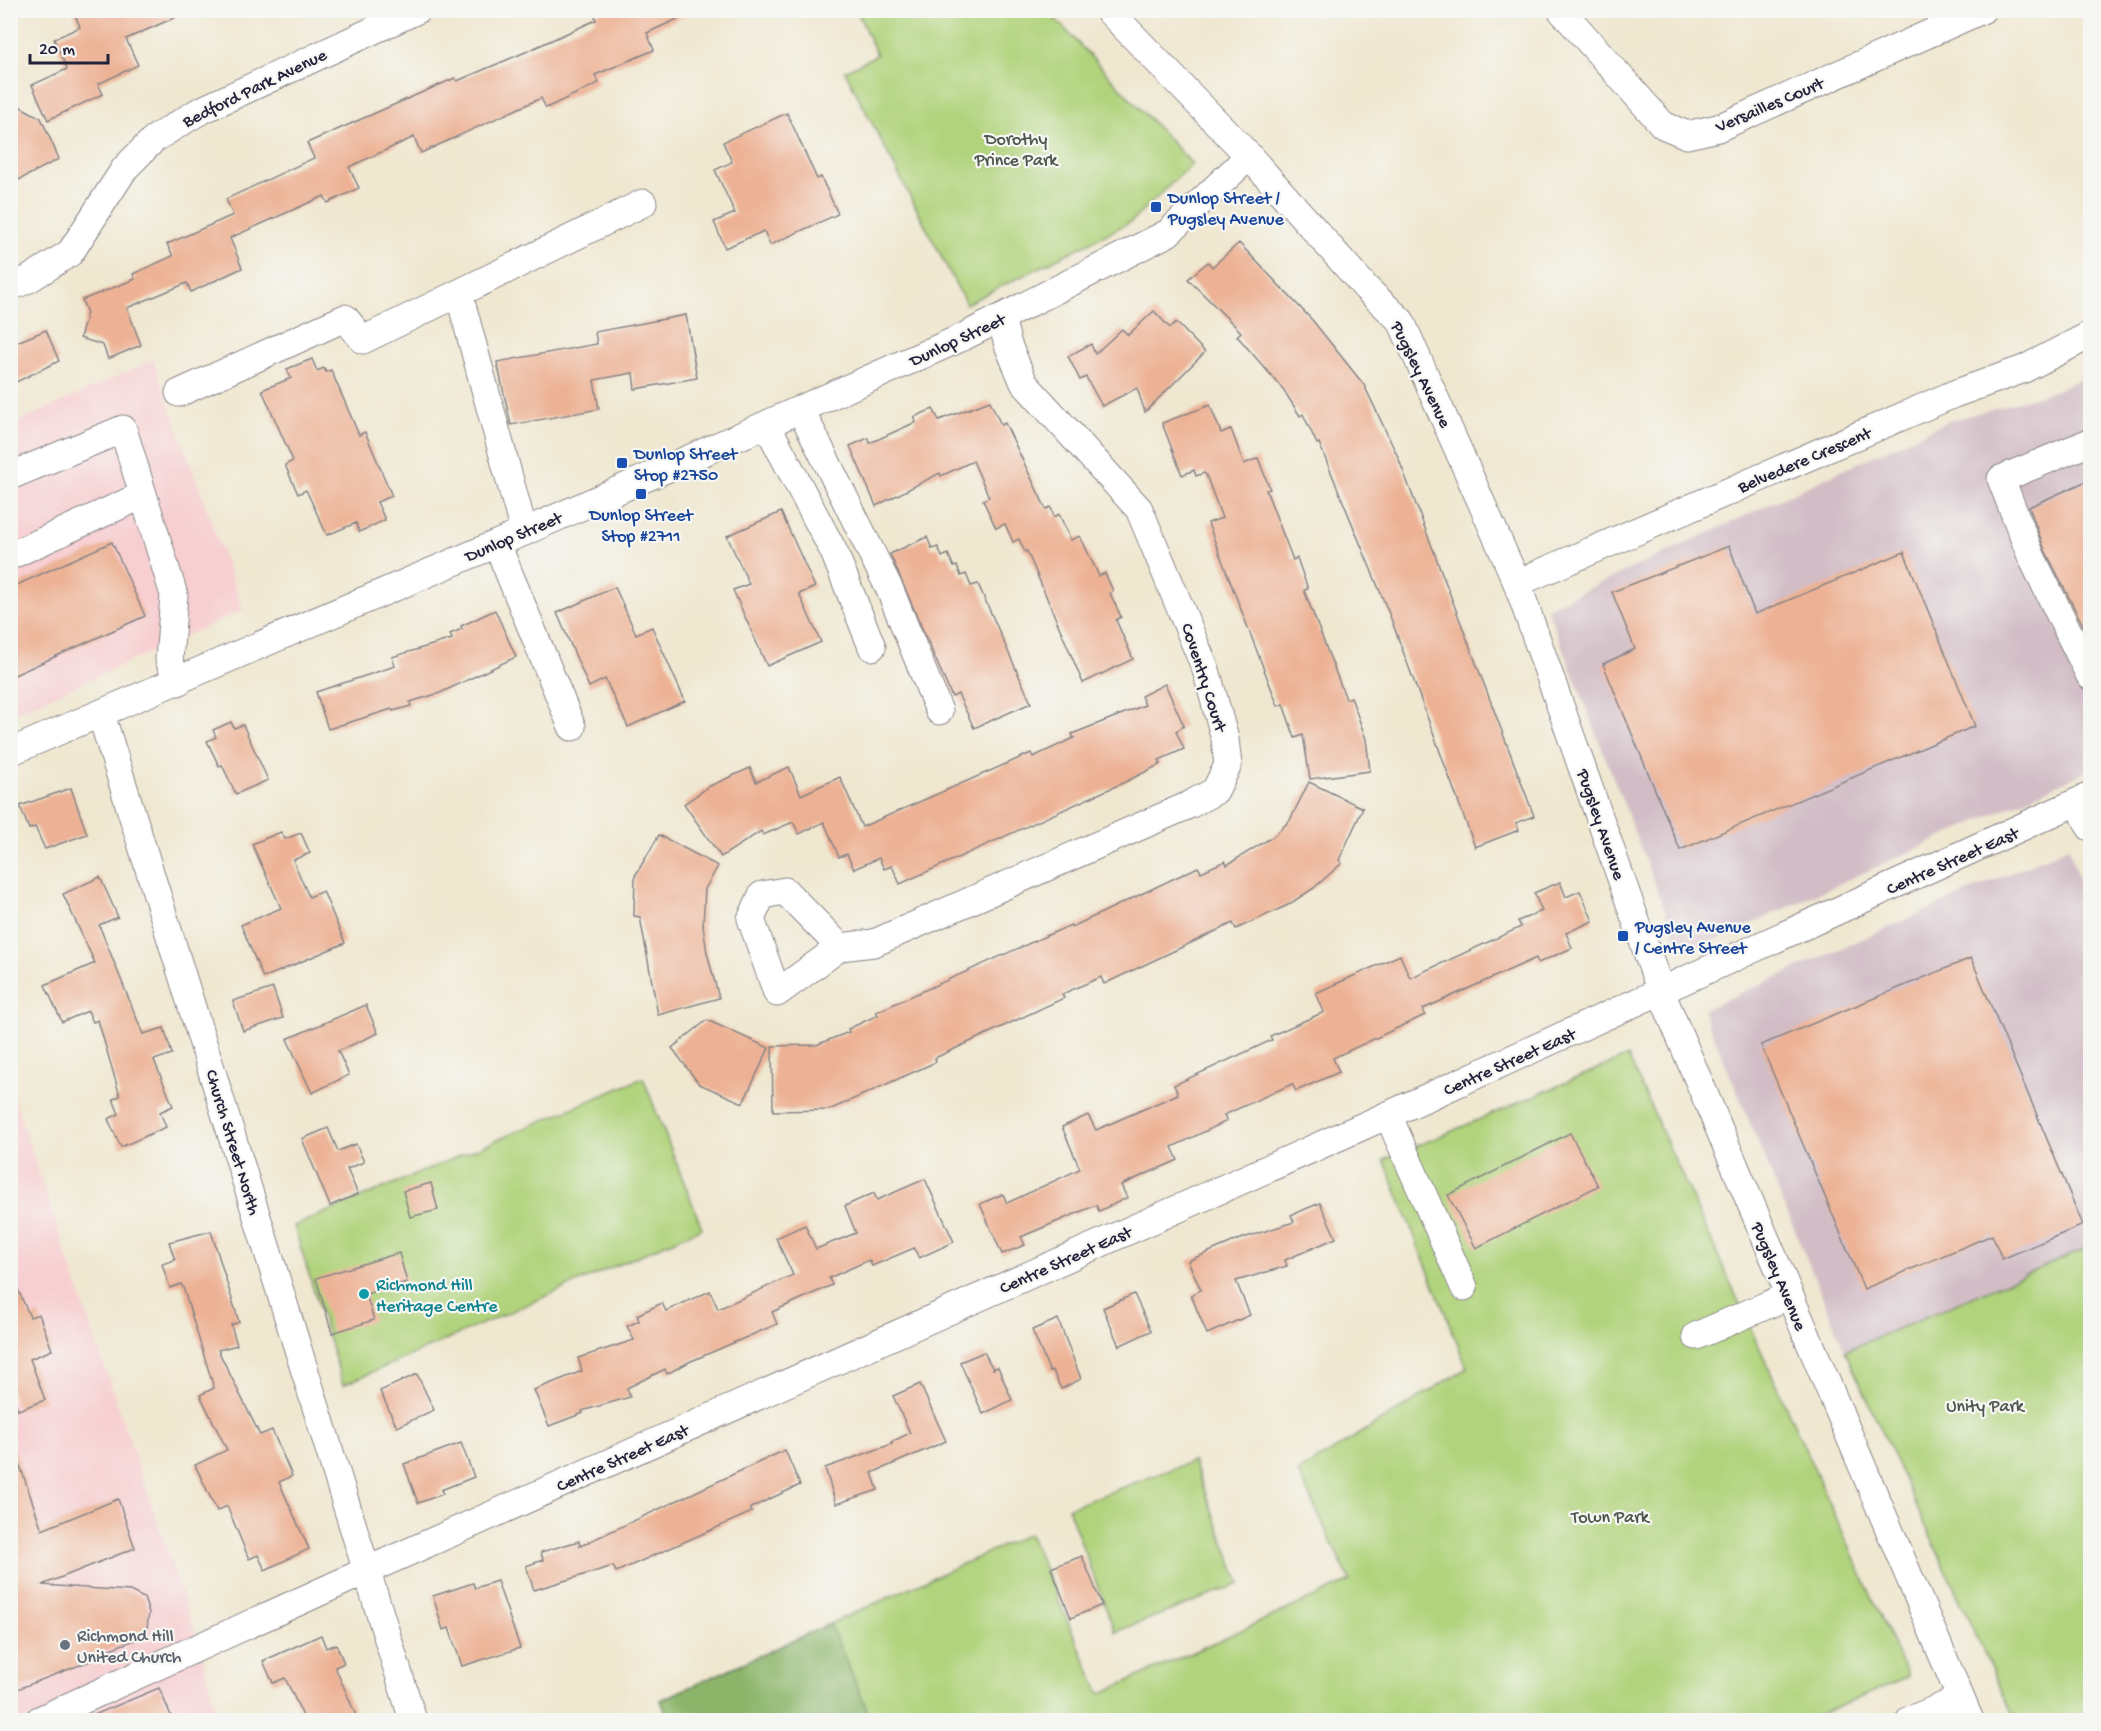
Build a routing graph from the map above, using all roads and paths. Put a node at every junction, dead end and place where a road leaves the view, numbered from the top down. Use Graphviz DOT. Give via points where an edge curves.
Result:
graph roads {
  1 [pos="417,10"];
  2 [pos="1108,10"];
  3 [pos="1560,10"];
  4 [pos="1982,10"];
  5 [pos="1249,156"];
  6 [pos="643,203"];
  7 [pos="10,287"];
  8 [pos="459,294"];
  9 [pos="1001,318"];
  10 [pos="2091,335"];
  11 [pos="179,393"];
  12 [pos="801,410"];
  13 [pos="767,425"];
  14 [pos="2091,442"];
  15 [pos="10,476"];
  16 [pos="143,495"];
  17 [pos="524,532"];
  18 [pos="497,544"];
  19 [pos="10,556"];
  20 [pos="1517,583"];
  21 [pos="872,647"];
  22 [pos="2091,676"];
  23 [pos="178,682"];
  24 [pos="939,711"];
  25 [pos="101,714"];
  26 [pos="572,727"];
  27 [pos="10,752"];
  28 [pos="2084,799"];
  29 [pos="2091,827"];
  30 [pos="840,947"];
  31 [pos="1661,992"];
  32 [pos="1388,1115"];
  33 [pos="1464,1287"];
  34 [pos="1788,1296"];
  35 [pos="1696,1336"];
  36 [pos="366,1571"];
  37 [pos="1965,1710"];
  38 [pos="39,1720"];
  39 [pos="413,1720"];
  40 [pos="1910,1720"];
  1 -- 7 [label="street, Bedford Park Avenue" via="198,112 154,139 125,168 70,253"];
  2 -- 5 [label="street, Pugsley Avenue"];
  3 -- 4 [label="street, Versailles Court" via="1663,125 1687,135 1718,128"];
  5 -- 9 [label="street, Dunlop Street" via="1168,233"];
  5 -- 20 [label="street, Pugsley Avenue" via="1366,288 1401,321"];
  6 -- 8 [label="street"];
  8 -- 11 [label="street" via="363,340 345,318"];
  8 -- 17 [label="street"];
  9 -- 12 [label="street, Dunlop Street"];
  9 -- 30 [label="street, Coventry Court" via="1024,383 1139,509 1206,670 1228,765 1215,790 1189,805 874,943"];
  10 -- 20 [label="street, Belvedere Crescent" via="2024,369 1954,394"];
  12 -- 13 [label="street, Dunlop Street"];
  12 -- 24 [label="street" via="890,590"];
  13 -- 17 [label="street, Dunlop Street"];
  13 -- 21 [label="street" via="834,552"];
  14 -- 22 [label="street" via="2001,479 2031,556"];
  15 -- 16 [label="street" via="123,429"];
  16 -- 19 [label="street"];
  16 -- 23 [label="street" via="174,595 169,660"];
  17 -- 18 [label="street, Dunlop Street"];
  18 -- 23 [label="street, Dunlop Street"];
  18 -- 26 [label="street"];
  20 -- 31 [label="street, Pugsley Avenue"];
  23 -- 25 [label="street, Dunlop Street"];
  25 -- 27 [label="street, Dunlop Street"];
  25 -- 36 [label="street, Church Street North"];
  28 -- 29 [label="street"];
  28 -- 31 [label="street, Centre Street East"];
  31 -- 32 [label="street, Centre Street East"];
  31 -- 34 [label="street, Pugsley Avenue"];
  32 -- 33 [label="street"];
  32 -- 36 [label="street, Centre Street East"];
  34 -- 35 [label="street"];
  34 -- 37 [label="street, Pugsley Avenue"];
  36 -- 38 [label="street, Centre Street East"];
  36 -- 39 [label="street, Church Street North"];
  37 -- 40 [label="street"];
}
